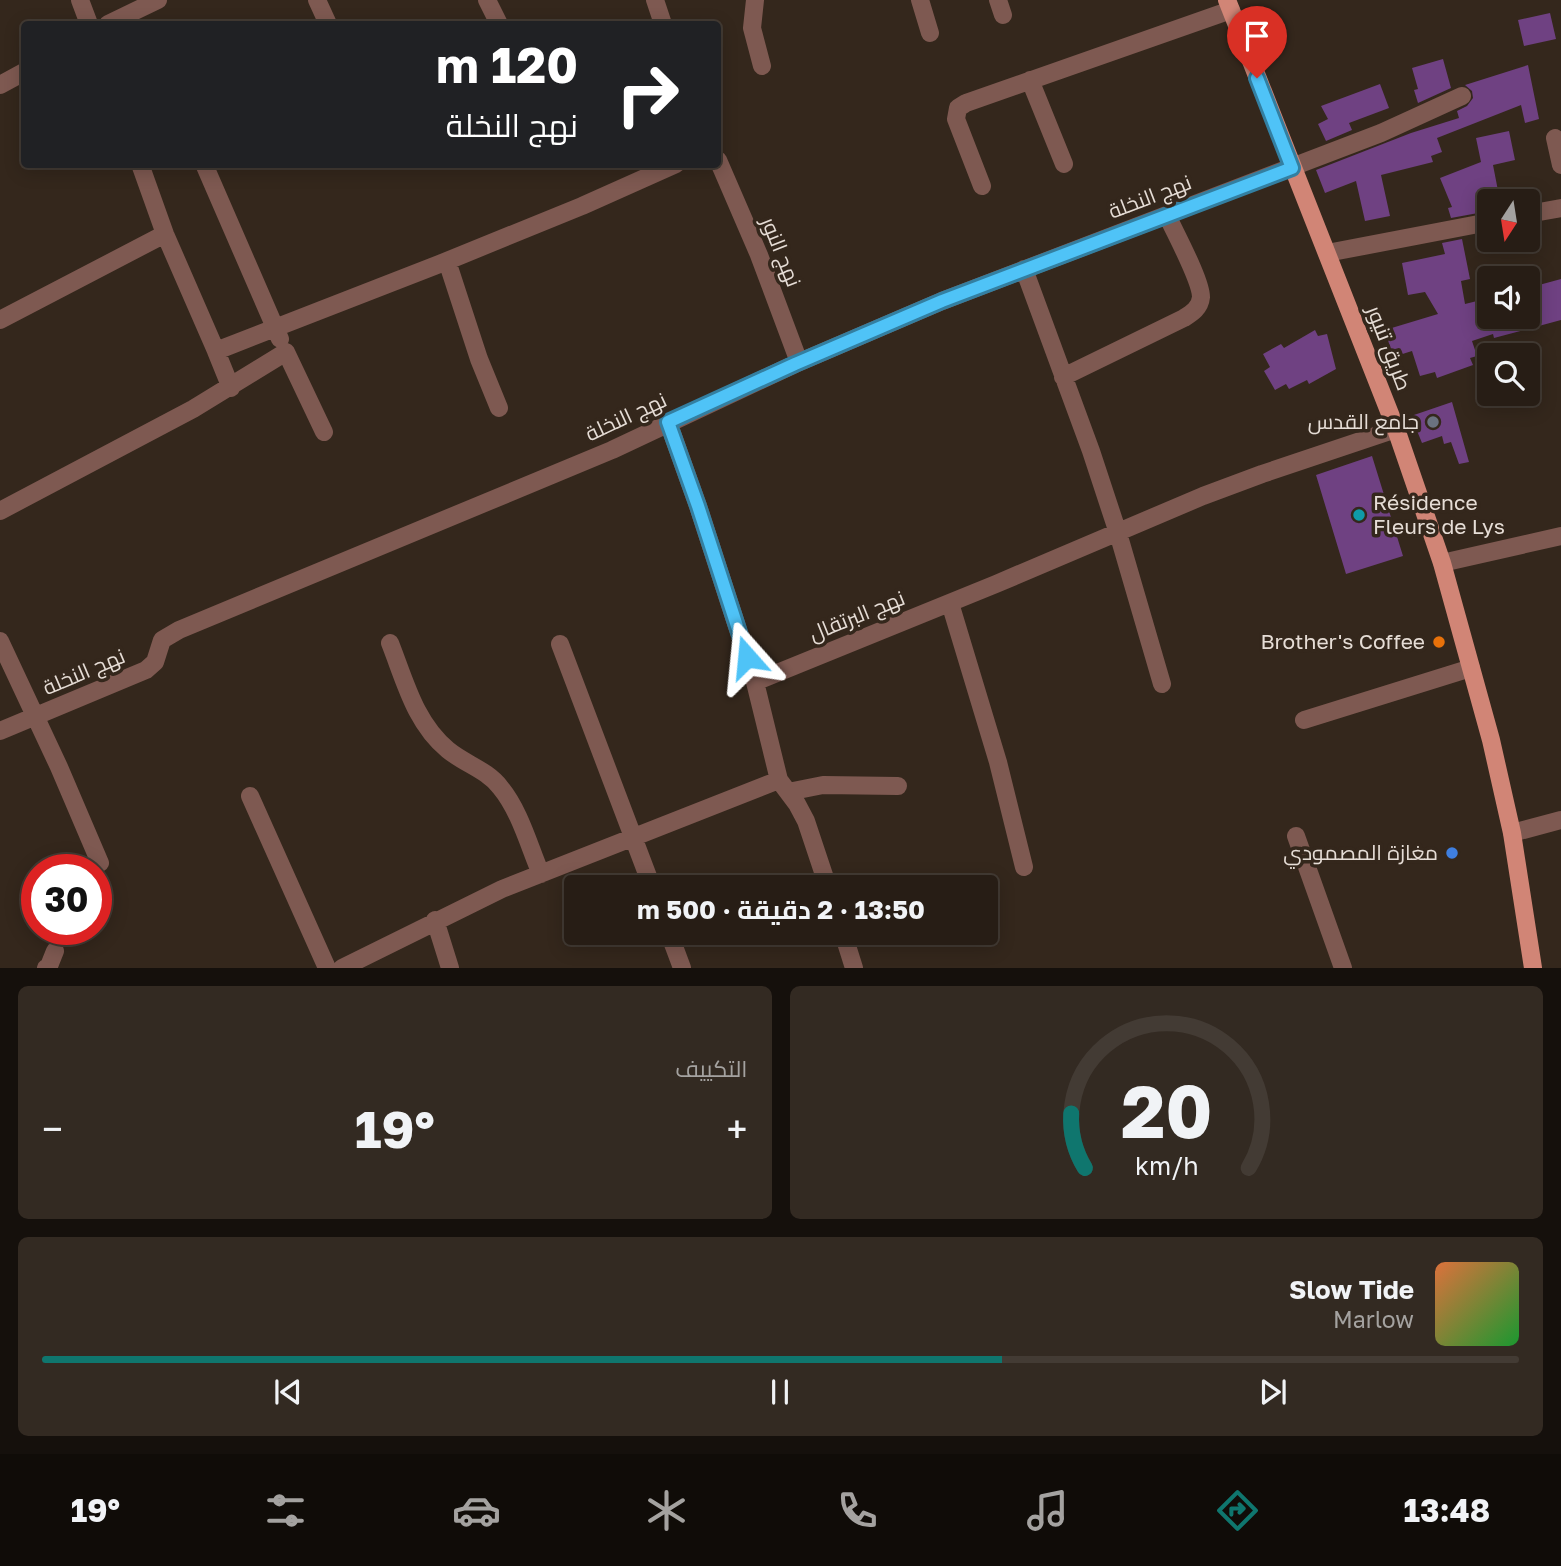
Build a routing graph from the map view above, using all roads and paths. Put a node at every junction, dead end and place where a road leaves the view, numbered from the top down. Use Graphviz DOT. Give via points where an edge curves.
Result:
graph roads {
  1 [pos="80,0"];
  2 [pos="158,0"];
  3 [pos="317,0"];
  4 [pos="487,0"];
  5 [pos="655,0"];
  6 [pos="755,0"];
  7 [pos="920,0"];
  8 [pos="1229,5"];
  9 [pos="142,17"];
  10 [pos="88,21"];
  11 [pos="123,21"];
  12 [pos="327,21"];
  13 [pos="498,21"];
  14 [pos="657,21"];
  15 [pos="930,33"];
  16 [pos="762,66"];
  17 [pos="21,74"];
  18 [pos="1030,80"];
  19 [pos="0,85"];
  20 [pos="1462,96"];
  21 [pos="1555,138"];
  22 [pos="1064,164"];
  23 [pos="1561,165"];
  24 [pos="721,167"];
  25 [pos="141,168"];
  26 [pos="206,168"];
  27 [pos="668,168"];
  28 [pos="1292,168"];
  29 [pos="982,186"];
  30 [pos="1561,208"];
  31 [pos="1540,212"];
  32 [pos="1167,215"];
  33 [pos="1477,224"];
  34 [pos="165,234"];
  35 [pos="1327,253"];
  36 [pos="447,261"];
  37 [pos="1024,269"];
  38 [pos="0,320"];
  39 [pos="275,329"];
  40 [pos="216,351"];
  41 [pos="286,352"];
  42 [pos="799,362"];
  43 [pos="1063,377"];
  44 [pos="231,388"];
  45 [pos="499,408"];
  46 [pos="668,422"];
  47 [pos="1396,429"];
  48 [pos="324,432"];
  49 [pos="0,512"];
  50 [pos="1118,533"];
  51 [pos="1561,536"];
  52 [pos="1443,563"];
  53 [pos="950,603"];
  54 [pos="0,641"];
  55 [pos="390,643"];
  56 [pos="560,644"];
  57 [pos="1472,668"];
  58 [pos="755,682"];
  59 [pos="1162,684"];
  60 [pos="36,717"];
  61 [pos="1304,720"];
  62 [pos="0,731"];
  63 [pos="783,786"];
  64 [pos="898,786"];
  65 [pos="250,796"];
  66 [pos="1561,820"];
  67 [pos="1512,833"];
  68 [pos="1296,836"];
  69 [pos="634,839"];
  70 [pos="96,854"];
  71 [pos="1024,867"];
  72 [pos="541,874"];
  73 [pos="648,875"];
  74 [pos="824,875"];
  75 [pos="435,920"];
  76 [pos="673,945"];
  77 [pos="846,945"];
  78 [pos="55,951"];
  79 [pos="46,968"];
  80 [pos="327,968"];
  81 [pos="342,968"];
  82 [pos="450,968"];
  83 [pos="682,968"];
  84 [pos="854,968"];
  85 [pos="1343,968"];
  86 [pos="1533,968"];
  1 -- 10 [label="street"];
  2 -- 9 [label="street"];
  3 -- 12 [label="street"];
  4 -- 13 [label="street"];
  5 -- 14 [label="street"];
  6 -- 16 [label="street" via="752,28"];
  7 -- 15 [label="street"];
  8 -- 18 [label="street"];
  8 -- 28 [label="main road, طريق تنيور"];
  9 -- 11 [label="street"];
  17 -- 19 [label="street"];
  18 -- 22 [label="street"];
  18 -- 29 [label="street" via="958,108 956,119"];
  20 -- 28 [label="street, نهج النخلة"];
  21 -- 23 [label="street"];
  24 -- 42 [label="street, نهج النور"];
  25 -- 34 [label="street"];
  26 -- 39 [label="street"];
  27 -- 36 [label="street"];
  28 -- 32 [label="street, نهج النخلة"];
  28 -- 35 [label="main road, طريق تنيور"];
  30 -- 31 [label="street"];
  32 -- 37 [label="street, نهج النخلة"];
  32 -- 43 [label="street" via="1197,282 1199,305 1184,318"];
  33 -- 35 [label="street"];
  34 -- 38 [label="street"];
  34 -- 40 [label="street"];
  35 -- 47 [label="main road, طريق تنيور"];
  36 -- 39 [label="street"];
  36 -- 45 [label="street"];
  37 -- 42 [label="street, نهج النخلة"];
  37 -- 43 [label="street"];
  39 -- 40 [label="street"];
  39 -- 41 [label="street"];
  40 -- 44 [label="street"];
  41 -- 44 [label="street"];
  41 -- 48 [label="street"];
  42 -- 46 [label="street, نهج النخلة"];
  43 -- 50 [label="street"];
  44 -- 49 [label="street"];
  46 -- 58 [label="street"];
  46 -- 60 [label="street, نهج النخلة" via="600,455 179,630 162,640 155,662 146,670"];
  47 -- 50 [label="street, نهج البرتقال" via="1262,474"];
  47 -- 52 [label="main road, طريق تنيور"];
  50 -- 53 [label="street, نهج البرتقال"];
  50 -- 59 [label="street"];
  51 -- 52 [label="street"];
  52 -- 57 [label="main road, طريق تنيور"];
  53 -- 58 [label="street, نهج البرتقال"];
  53 -- 71 [label="street"];
  54 -- 60 [label="street"];
  55 -- 72 [label="street" via="425,726 449,751 500,787"];
  56 -- 69 [label="street"];
  57 -- 61 [label="street"];
  57 -- 67 [label="main road, طريق تنيور"];
  58 -- 63 [label="street"];
  60 -- 62 [label="street, نهج النخلة"];
  60 -- 70 [label="street"];
  63 -- 64 [label="street"];
  63 -- 69 [label="street"];
  63 -- 74 [label="street" via="806,821"];
  65 -- 80 [label="street"];
  66 -- 67 [label="street"];
  67 -- 86 [label="main road, طريق تنيور"];
  68 -- 85 [label="street"];
  69 -- 72 [label="street"];
  69 -- 73 [label="street"];
  72 -- 75 [label="street"];
  75 -- 81 [label="street"];
  75 -- 82 [label="street"];
  76 -- 83 [label="street"];
  77 -- 84 [label="street"];
  78 -- 79 [label="street"];
}
